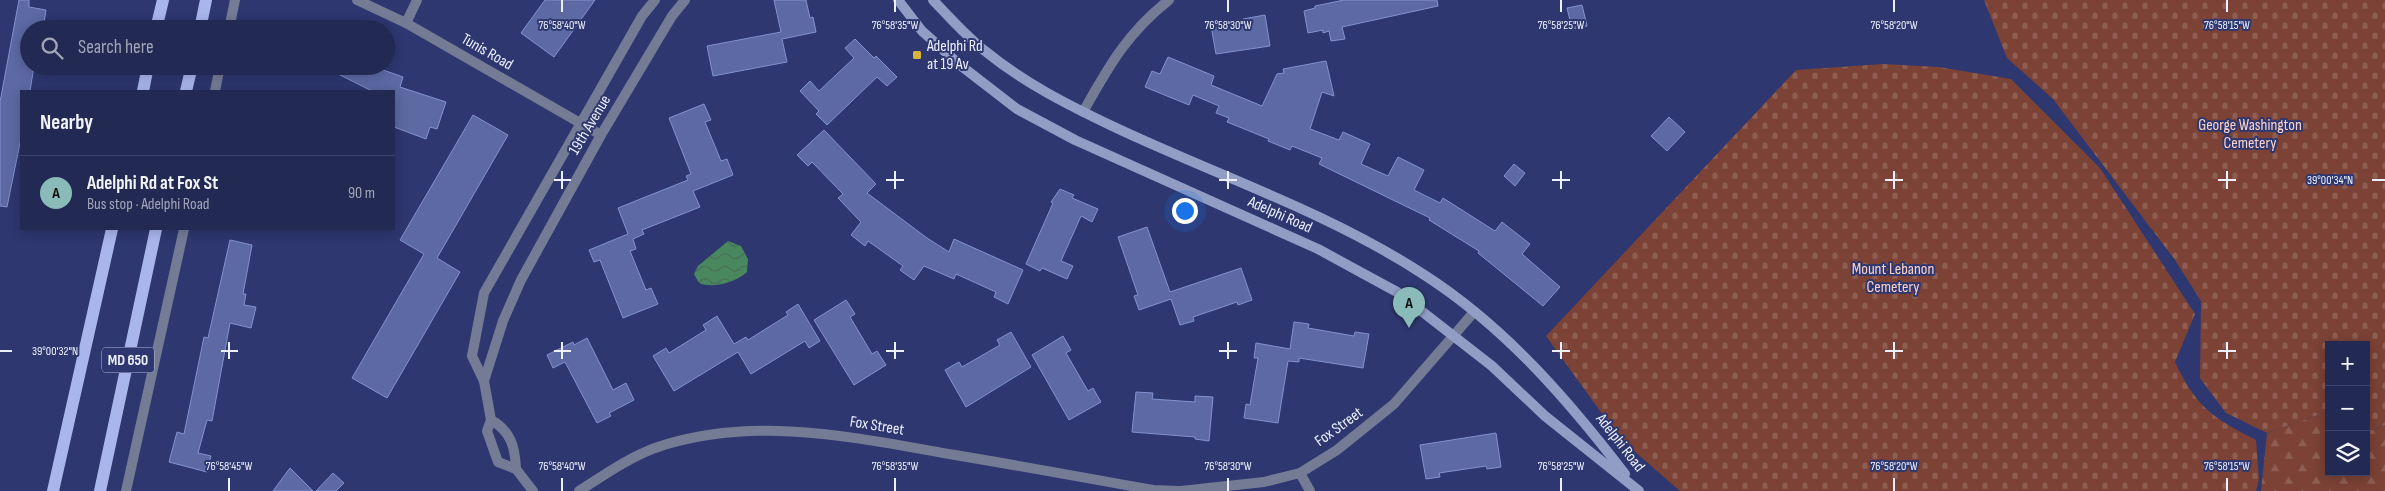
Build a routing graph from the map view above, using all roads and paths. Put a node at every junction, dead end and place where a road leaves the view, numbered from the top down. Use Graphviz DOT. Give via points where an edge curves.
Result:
graph roads {
  1 [pos="163,0"];
  2 [pos="206,0"];
  3 [pos="235,0"];
  4 [pos="356,0"];
  5 [pos="417,0"];
  6 [pos="655,0"];
  7 [pos="684,0"];
  8 [pos="898,0"];
  9 [pos="933,0"];
  10 [pos="1169,0"];
  11 [pos="158,20"];
  12 [pos="202,20"];
  13 [pos="231,20"];
  14 [pos="406,23"];
  15 [pos="146,75"];
  16 [pos="190,75"];
  17 [pos="218,75"];
  18 [pos="142,90"];
  19 [pos="186,90"];
  20 [pos="215,90"];
  21 [pos="1083,112"];
  22 [pos="581,123"];
  23 [pos="601,135"];
  24 [pos="112,230"];
  25 [pos="156,230"];
  26 [pos="184,230"];
  27 [pos="1474,312"];
  28 [pos="1453,336"];
  29 [pos="484,381"];
  30 [pos="491,420"];
  31 [pos="516,469"];
  32 [pos="1300,473"];
  33 [pos="1637,489"];
  34 [pos="53,491"];
  35 [pos="100,491"];
  36 [pos="126,491"];
  37 [pos="533,491"];
  38 [pos="580,491"];
  39 [pos="1180,491"];
  40 [pos="1310,491"];
  1 -- 11 [label="main road"];
  2 -- 12 [label="main road"];
  3 -- 13 [label="street"];
  4 -- 14 [label="street, Tunis Road"];
  5 -- 14 [label="street"];
  6 -- 22 [label="street, 19th Avenue" via="642,16"];
  7 -- 23 [label="street, 19th Avenue"];
  8 -- 28 [label="main road, Adelphi Road" via="922,30 960,65 1017,109 1075,140 1318,249 1397,292"];
  9 -- 21 [label="main road, Adelphi Road" via="984,51 1031,84"];
  10 -- 21 [label="street" via="1126,41"];
  14 -- 22 [label="street, Tunis Road"];
  15 -- 18 [label="main road"];
  16 -- 19 [label="main road"];
  17 -- 20 [label="street"];
  21 -- 27 [label="main road, Adelphi Road" via="1369,242 1427,276"];
  22 -- 23 [label="street, Tunis Road"];
  22 -- 29 [label="street, 19th Avenue" via="484,293 472,356"];
  23 -- 29 [label="street, 19th Avenue" via="521,280 503,321"];
  24 -- 34 [label="main road, MD 650"];
  25 -- 35 [label="main road, MD 650"];
  26 -- 36 [label="street"];
  27 -- 28 [label="street, Fox Street"];
  27 -- 33 [label="main road, Adelphi Road" via="1518,349 1580,416"];
  28 -- 32 [label="street, Fox Street" via="1394,404 1337,450"];
  28 -- 33 [label="main road, Adelphi Road"];
  29 -- 30 [label="street, 19th Avenue"];
  30 -- 31 [label="street, 19th Avenue" via="504,428 515,454"];
  30 -- 31 [label="street, 19th Avenue" via="487,431 498,462"];
  31 -- 37 [label="street, 19th Avenue"];
  32 -- 39 [label="street, Fox Street" via="1264,482"];
  32 -- 40 [label="street"];
  38 -- 39 [label="street, Fox Street" via="625,462 655,448 694,438 769,430 864,439 1153,490"];
}
